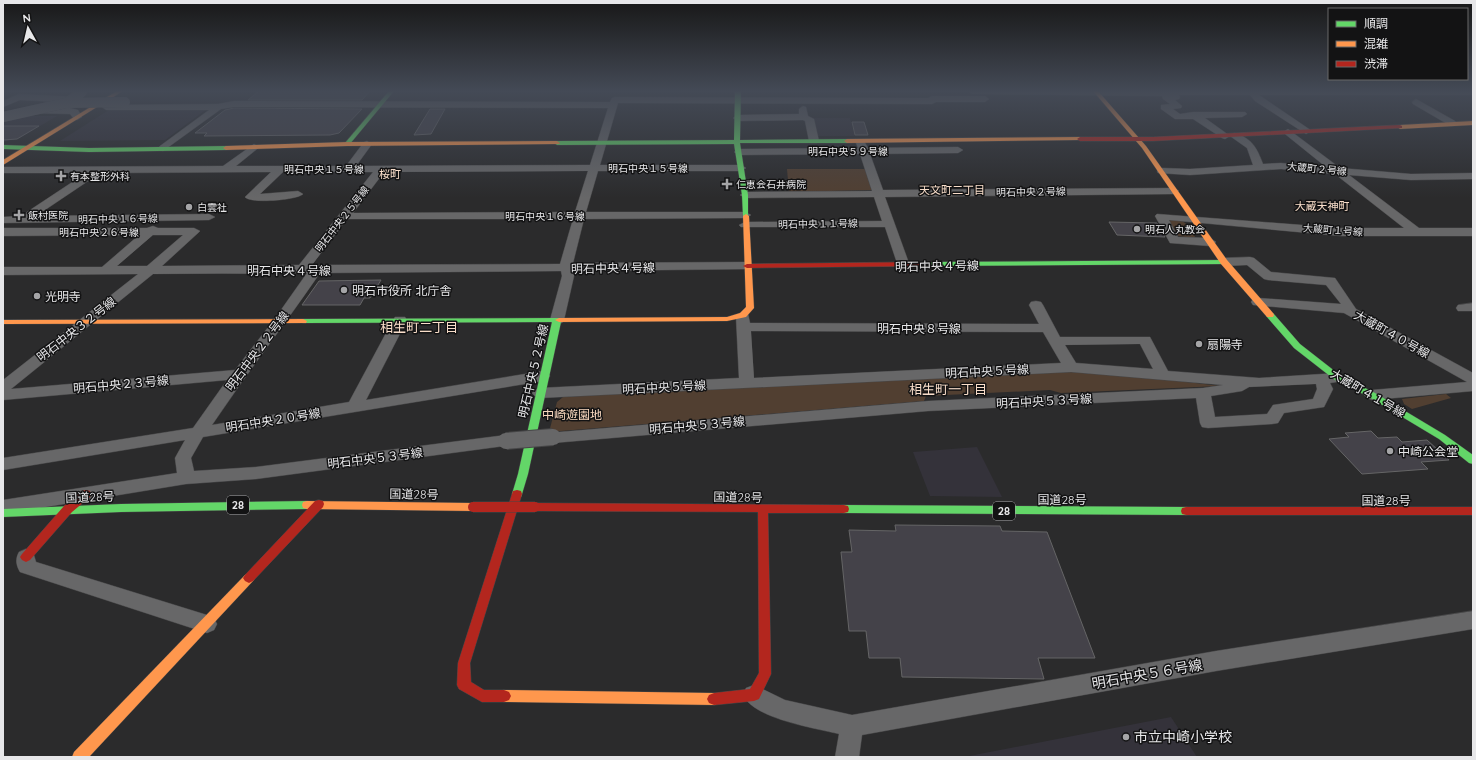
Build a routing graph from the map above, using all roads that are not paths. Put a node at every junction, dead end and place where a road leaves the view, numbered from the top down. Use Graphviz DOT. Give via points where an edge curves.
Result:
graph roads {
  1 [pos="61,126"];
  2 [pos="191,126"];
  3 [pos="362,126"];
  4 [pos="606,126"];
  5 [pos="738,126"];
  6 [pos="811,126"];
  7 [pos="1125,126"];
  8 [pos="1212,126"];
  9 [pos="1300,126"];
  10 [pos="1389,126"];
  11 [pos="1306,131"];
  12 [pos="1288,132"];
  13 [pos="1229,136"];
  14 [pos="1136,139"];
  15 [pos="814,141"];
  16 [pos="601,142"];
  17 [pos="347,144"];
  18 [pos="367,144"];
  19 [pos="862,146"];
  20 [pos="3,147"];
  21 [pos="254,147"];
  22 [pos="738,147"];
  23 [pos="25,148"];
  24 [pos="163,148"];
  25 [pos="958,150"];
  26 [pos="3,151"];
  27 [pos="3,162"];
  28 [pos="594,168"];
  29 [pos="742,168"];
  30 [pos="1259,168"];
  31 [pos="226,169"];
  32 [pos="349,169"];
  33 [pos="381,169"];
  34 [pos="3,170"];
  35 [pos="97,170"];
  36 [pos="280,170"];
  37 [pos="1162,171"];
  38 [pos="1338,171"];
  39 [pos="1473,176"];
  40 [pos="1174,191"];
  41 [pos="298,194"];
  42 [pos="880,194"];
  43 [pos="745,195"];
  44 [pos="345,216"];
  45 [pos="579,216"];
  46 [pos="209,217"];
  47 [pos="166,218"];
  48 [pos="1194,219"];
  49 [pos="3,220"];
  50 [pos="22,220"];
  51 [pos="745,220"];
  52 [pos="890,224"];
  53 [pos="194,231"];
  54 [pos="3,232"];
  55 [pos="150,232"];
  56 [pos="1473,232"];
  57 [pos="1417,233"];
  58 [pos="1210,242"];
  59 [pos="1224,262"];
  60 [pos="748,266"];
  61 [pos="904,266"];
  62 [pos="568,268"];
  63 [pos="309,270"];
  64 [pos="3,271"];
  65 [pos="104,271"];
  66 [pos="149,271"];
  67 [pos="1258,302"];
  68 [pos="1036,305"];
  69 [pos="1347,309"];
  70 [pos="281,320"];
  71 [pos="400,320"];
  72 [pos="557,320"];
  73 [pos="744,321"];
  74 [pos="3,322"];
  75 [pos="85,322"];
  76 [pos="1048,328"];
  77 [pos="1056,341"];
  78 [pos="1071,366"];
  79 [pos="1162,373"];
  80 [pos="239,374"];
  81 [pos="544,376"];
  82 [pos="1338,378"];
  83 [pos="1321,379"];
  84 [pos="1473,379"];
  85 [pos="747,382"];
  86 [pos="1259,383"];
  87 [pos="1473,386"];
  88 [pos="4,387"];
  89 [pos="540,393"];
  90 [pos="1203,393"];
  91 [pos="1372,395"];
  92 [pos="355,406"];
  93 [pos="198,432"];
  94 [pos="1473,460"];
  95 [pos="3,464"];
  96 [pos="186,478"];
  97 [pos="86,494"];
  98 [pos="319,504"];
  99 [pos="3,507"];
  100 [pos="68,509"];
  101 [pos="763,509"];
  102 [pos="1473,512"];
  103 [pos="3,513"];
  104 [pos="26,557"];
  105 [pos="1473,620"];
  106 [pos="207,624"];
  107 [pos="754,695"];
  108 [pos="852,726"];
  109 [pos="79,757"];
  110 [pos="847,757"];
  1 -- 23 [label="main road"];
  2 -- 24 [label="street"];
  3 -- 17 [label="main road"];
  4 -- 16 [label="street"];
  5 -- 22 [label="main road"];
  6 -- 15 [label="street"];
  7 -- 14 [label="main road, 大蔵町４１号線"];
  8 -- 13 [label="street"];
  9 -- 11 [label="street"];
  10 -- 11 [label="main road"];
  11 -- 12 [label="main road"];
  12 -- 13 [label="main road"];
  12 -- 38 [label="street"];
  13 -- 14 [label="main road"];
  13 -- 30 [label="street" via="1250,146"];
  14 -- 19 [label="main road"];
  14 -- 37 [label="main road, 大蔵町４１号線"];
  15 -- 19 [label="main road"];
  15 -- 22 [label="main road"];
  16 -- 18 [label="main road"];
  16 -- 22 [label="main road"];
  16 -- 28 [label="street"];
  17 -- 18 [label="main road"];
  17 -- 21 [label="main road"];
  18 -- 32 [label="street"];
  19 -- 22 [label="street, 明石中央５９号線"];
  19 -- 25 [label="street, 明石中央５９号線"];
  19 -- 42 [label="street"];
  20 -- 23 [label="main road"];
  21 -- 24 [label="main road"];
  21 -- 31 [label="street"];
  22 -- 29 [label="main road"];
  23 -- 24 [label="main road"];
  23 -- 26 [label="main road"];
  23 -- 27 [label="main road"];
  28 -- 29 [label="street, 明石中央１５号線"];
  28 -- 33 [label="street, 明石中央１５号線"];
  28 -- 45 [label="street"];
  29 -- 43 [label="main road"];
  30 -- 37 [label="street, 大蔵町２号線"];
  30 -- 38 [label="street, 大蔵町２号線" via="1281,166"];
  31 -- 35 [label="street, 明石中央１５号線"];
  31 -- 36 [label="street, 明石中央１５号線"];
  32 -- 33 [label="street, 明石中央１５号線"];
  32 -- 36 [label="street, 明石中央１５号線"];
  33 -- 44 [label="street, 明石中央２５号線"];
  34 -- 35 [label="street, 明石中央１５号線"];
  35 -- 50 [label="street"];
  36 -- 41 [label="street" via="250,197"];
  37 -- 40 [label="main road, 大蔵町４１号線"];
  38 -- 39 [label="street, 大蔵町２号線" via="1411,177"];
  38 -- 57 [label="street"];
  40 -- 42 [label="street, 明石中央２号線"];
  40 -- 48 [label="main road, 大蔵町４１号線"];
  42 -- 43 [label="street, 明石中央２号線"];
  42 -- 52 [label="street"];
  43 -- 51 [label="main road"];
  44 -- 45 [label="street, 明石中央１６号線"];
  44 -- 63 [label="street, 明石中央２５号線"];
  45 -- 51 [label="street, 明石中央１６号線"];
  45 -- 62 [label="street" via="566,260"];
  46 -- 47 [label="street, 明石中央１６号線"];
  47 -- 50 [label="street, 明石中央１６号線"];
  47 -- 55 [label="street"];
  48 -- 57 [label="street, 大蔵町１号線" via="1342,232"];
  48 -- 58 [label="main road, 大蔵町４１号線"];
  48 -- 58 [label="street" via="1161,216 1174,240"];
  49 -- 50 [label="street, 明石中央１６号線"];
  51 -- 52 [label="street, 明石中央１１号線"];
  51 -- 60 [label="main road"];
  52 -- 61 [label="street"];
  53 -- 55 [label="street, 明石中央２６号線"];
  53 -- 66 [label="street, 明石中央３２号線"];
  54 -- 55 [label="street, 明石中央２６号線"];
  55 -- 65 [label="street"];
  56 -- 57 [label="street, 大蔵町１号線"];
  58 -- 59 [label="main road, 大蔵町４１号線"];
  59 -- 61 [label="main road, 明石中央４号線"];
  59 -- 67 [label="main road, 大蔵町４１号線"];
  59 -- 69 [label="street" via="1250,261 1268,276 1330,281 1350,308"];
  60 -- 61 [label="main road, 明石中央４号線"];
  60 -- 62 [label="street, 明石中央４号線"];
  60 -- 73 [label="main road" via="750,308"];
  62 -- 63 [label="street, 明石中央４号線"];
  62 -- 72 [label="street"];
  63 -- 66 [label="street, 明石中央４号線"];
  63 -- 70 [label="street, 明石中央２２号線"];
  64 -- 65 [label="street, 明石中央４号線"];
  65 -- 66 [label="street, 明石中央４号線"];
  66 -- 75 [label="street, 明石中央３２号線"];
  67 -- 69 [label="street, 大蔵町４０号線"];
  67 -- 82 [label="main road, 大蔵町４１号線" via="1297,346"];
  68 -- 76 [label="street"];
  69 -- 84 [label="street, 大蔵町４０号線"];
  70 -- 71 [label="main road"];
  70 -- 75 [label="main road"];
  70 -- 80 [label="street, 明石中央２２号線"];
  71 -- 72 [label="main road"];
  71 -- 92 [label="street"];
  72 -- 73 [label="main road, 明石中央５２号線"];
  72 -- 81 [label="main road, 明石中央５２号線"];
  73 -- 76 [label="street, 明石中央８号線"];
  73 -- 85 [label="street"];
  74 -- 75 [label="main road"];
  75 -- 88 [label="street, 明石中央３２号線"];
  76 -- 77 [label="street"];
  77 -- 78 [label="street"];
  77 -- 79 [label="street" via="1145,340"];
  78 -- 79 [label="street, 明石中央５号線"];
  78 -- 85 [label="street, 明石中央５号線"];
  79 -- 86 [label="street, 明石中央５号線"];
  80 -- 88 [label="street, 明石中央２３号線"];
  80 -- 93 [label="street, 明石中央２２号線"];
  81 -- 89 [label="main road, 明石中央５２号線"];
  81 -- 92 [label="street, 明石中央２０号線"];
  82 -- 83 [label="street, 明石中央５号線"];
  82 -- 91 [label="main road, 大蔵町４１号線"];
  83 -- 86 [label="street, 明石中央５号線"];
  83 -- 90 [label="street" via="1325,389 1318,403 1279,409 1272,419 1208,423"];
  85 -- 89 [label="street, 明石中央５号線"];
  86 -- 90 [label="street, 明石中央５３号線"];
  87 -- 91 [label="street"];
  89 -- 107 [label="main road, 明石中央５２号線" via="523,474 464,663 464,685 482,696 724,699"];
  90 -- 96 [label="street, 明石中央５３号線, bridge" via="928,406 506,441 256,473"];
  91 -- 94 [label="main road, 大蔵町４１号線" via="1442,437"];
  92 -- 93 [label="street, 明石中央２０号線"];
  93 -- 95 [label="street, 明石中央２０号線"];
  93 -- 96 [label="street" via="183,458"];
  96 -- 97 [label="street, 明石中央５３号線"];
  97 -- 99 [label="street, 明石中央５３号線"];
  97 -- 100 [label="main road"];
  98 -- 100 [label="main road, 国道28号 / 28"];
  98 -- 101 [label="main road, 国道28号 / 28, bridge"];
  98 -- 106 [label="main road"];
  100 -- 103 [label="main road, 国道28号 / 28"];
  100 -- 104 [label="main road"];
  101 -- 102 [label="main road, 国道28号 / 28"];
  101 -- 107 [label="main road" via="765,674"];
  104 -- 106 [label="street" via="27,567"];
  105 -- 108 [label="street, 明石中央５６号線" via="1224,660"];
  106 -- 109 [label="main road"];
  107 -- 108 [label="street" via="781,710"];
  108 -- 110 [label="street"];
}
